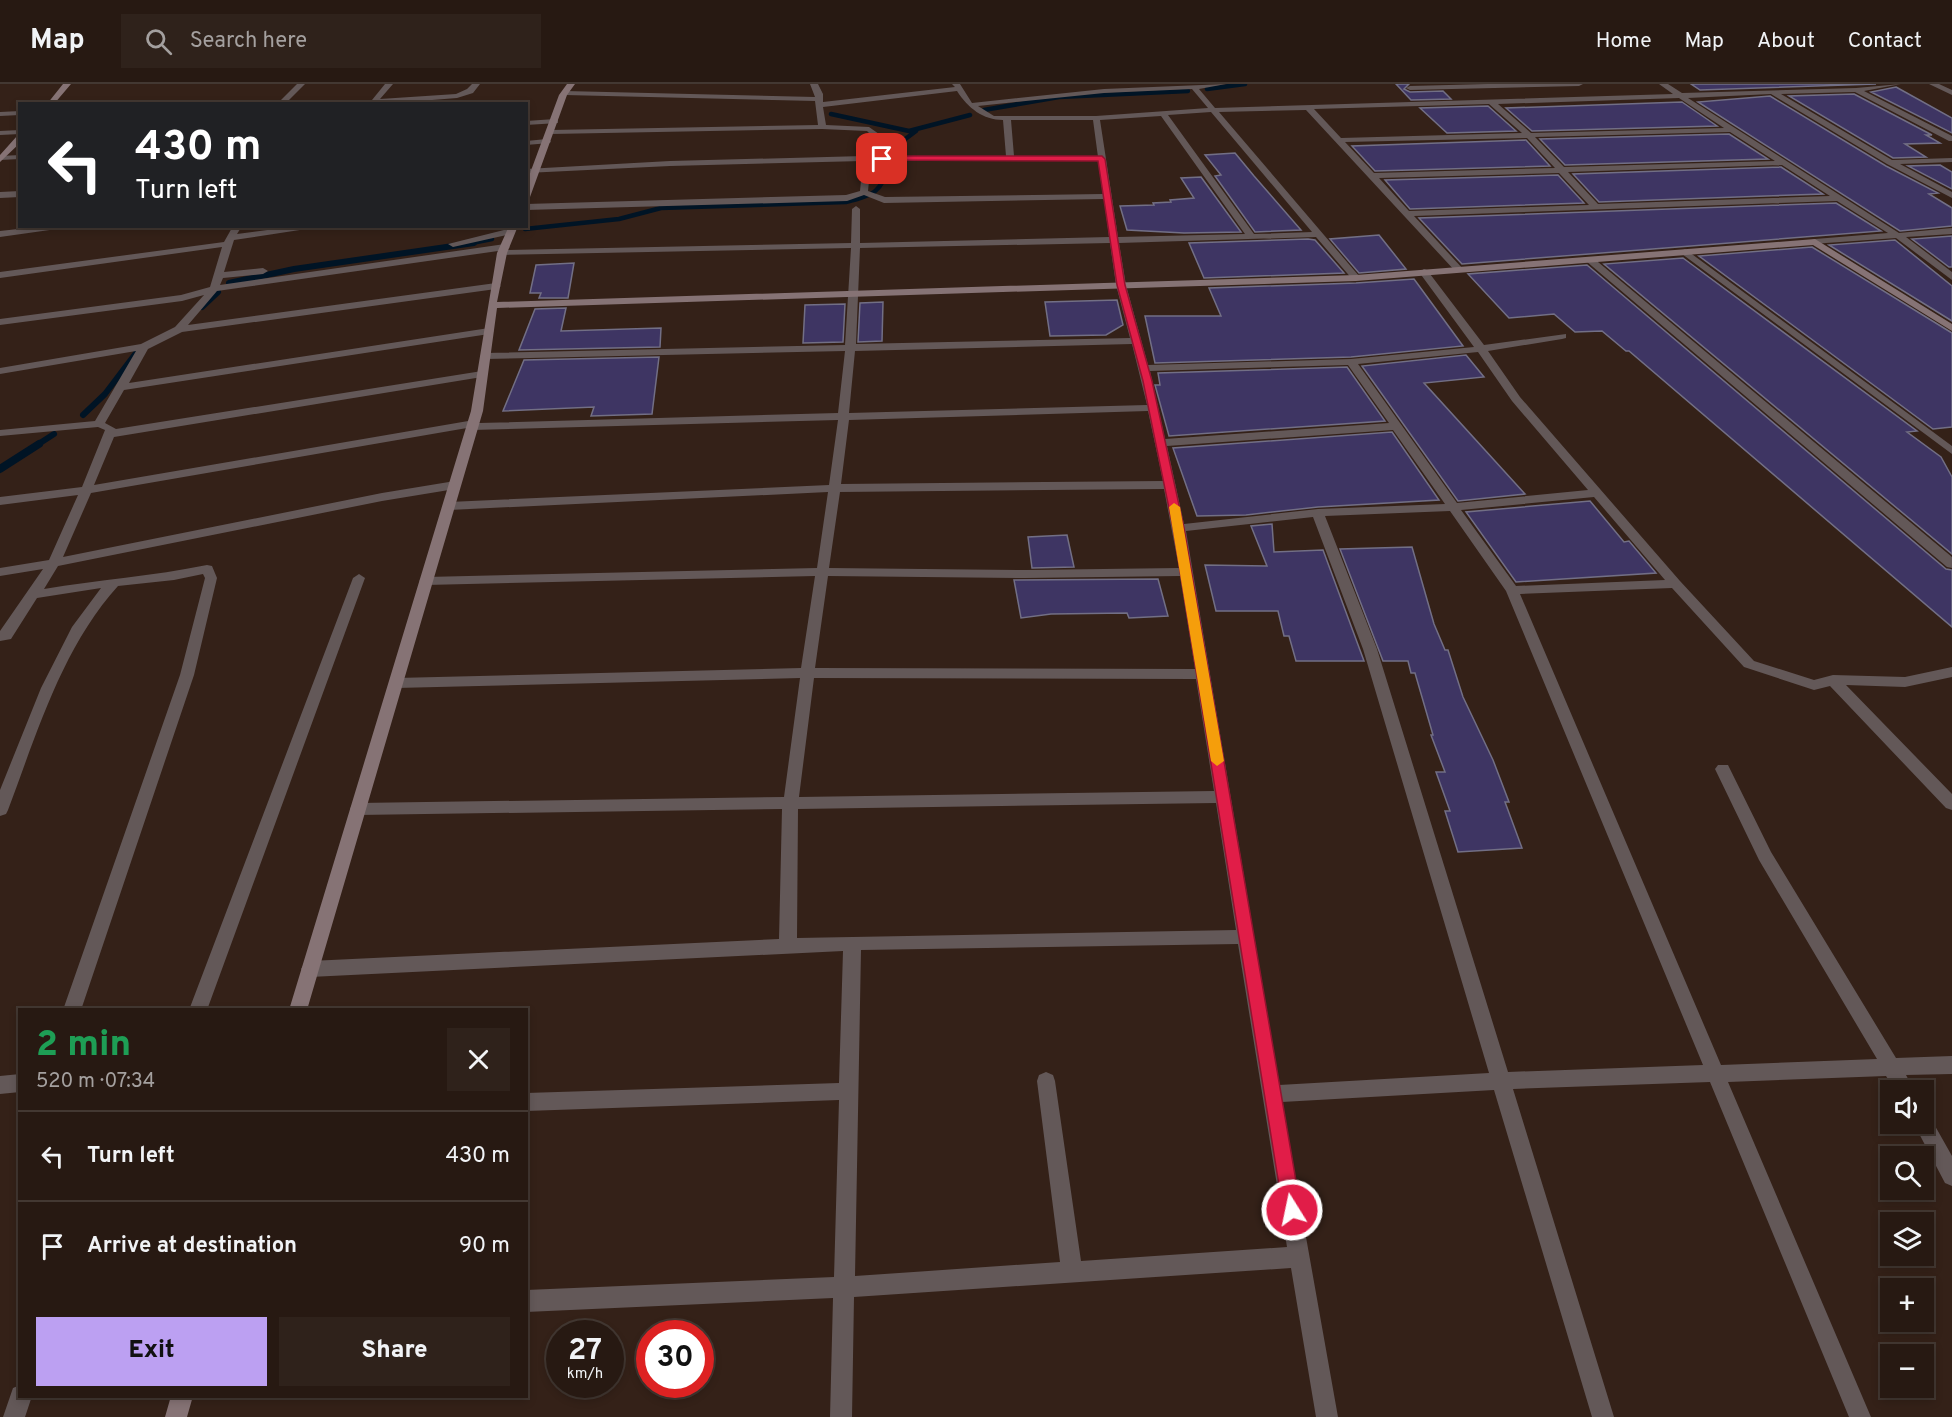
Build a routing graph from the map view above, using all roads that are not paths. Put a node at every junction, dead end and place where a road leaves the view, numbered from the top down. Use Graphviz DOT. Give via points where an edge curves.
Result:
graph roads {
  1 [pos="67,84"];
  2 [pos="301,84"];
  3 [pos="389,84"];
  4 [pos="476,84"];
  5 [pos="571,84"];
  6 [pos="814,84"];
  7 [pos="1222,84"];
  8 [pos="1579,84"];
  9 [pos="1663,84"];
  10 [pos="1897,84"];
  11 [pos="1933,84"];
  12 [pos="1193,86"];
  13 [pos="958,87"];
  14 [pos="1410,88"];
  15 [pos="1857,90"];
  16 [pos="1772,92"];
  17 [pos="565,93"];
  18 [pos="1952,93"];
  19 [pos="1678,95"];
  20 [pos="1602,99"];
  21 [pos="375,101"];
  22 [pos="52,102"];
  23 [pos="282,102"];
  24 [pos="364,102"];
  25 [pos="819,102"];
  26 [pos="1491,102"];
  27 [pos="970,105"];
  28 [pos="1308,107"];
  29 [pos="1213,110"];
  30 [pos="18,113"];
  31 [pos="1163,113"];
  32 [pos="0,114"];
  33 [pos="1007,118"];
  34 [pos="1096,118"];
  35 [pos="555,121"];
  36 [pos="528,123"];
  37 [pos="822,127"];
  38 [pos="1732,130"];
  39 [pos="18,132"];
  40 [pos="551,132"];
  41 [pos="0,133"];
  42 [pos="1529,135"];
  43 [pos="1952,139"];
  44 [pos="18,140"];
  45 [pos="1338,140"];
  46 [pos="548,141"];
  47 [pos="528,143"];
  48 [pos="2,155"];
  49 [pos="18,157"];
  50 [pos="867,159"];
  51 [pos="1010,159"];
  52 [pos="1102,159"];
  53 [pos="1952,160"];
  54 [pos="1890,162"];
  55 [pos="1784,164"];
  56 [pos="538,170"];
  57 [pos="1562,170"];
  58 [pos="528,171"];
  59 [pos="1372,176"];
  60 [pos="528,192"];
  61 [pos="864,192"];
  62 [pos="18,194"];
  63 [pos="0,195"];
  64 [pos="1952,195"];
  65 [pos="1107,196"];
  66 [pos="1838,198"];
  67 [pos="528,207"];
  68 [pos="1596,207"];
  69 [pos="856,209"];
  70 [pos="1407,214"];
  71 [pos="56,228"];
  72 [pos="237,228"];
  73 [pos="310,228"];
  74 [pos="513,229"];
  75 [pos="1952,231"];
  76 [pos="0,234"];
  77 [pos="1318,234"];
  78 [pos="1897,235"];
  79 [pos="1251,237"];
  80 [pos="1114,239"];
  81 [pos="229,241"];
  82 [pos="1815,242"];
  83 [pos="856,245"];
  84 [pos="503,250"];
  85 [pos="1685,252"];
  86 [pos="1589,259"];
  87 [pos="293,267"];
  88 [pos="270,270"];
  89 [pos="1459,270"];
  90 [pos="1424,272"];
  91 [pos="0,275"];
  92 [pos="1952,277"];
  93 [pos="1356,278"];
  94 [pos="215,284"];
  95 [pos="1121,285"];
  96 [pos="496,286"];
  97 [pos="854,294"];
  98 [pos="492,305"];
  99 [pos="0,322"];
  100 [pos="1952,328"];
  101 [pos="179,329"];
  102 [pos="489,331"];
  103 [pos="1562,336"];
  104 [pos="1136,341"];
  105 [pos="143,348"];
  106 [pos="850,348"];
  107 [pos="1481,349"];
  108 [pos="485,356"];
  109 [pos="1351,363"];
  110 [pos="1144,368"];
  111 [pos="0,370"];
  112 [pos="482,374"];
  113 [pos="121,387"];
  114 [pos="1153,408"];
  115 [pos="842,415"];
  116 [pos="99,424"];
  117 [pos="473,425"];
  118 [pos="1395,426"];
  119 [pos="0,433"];
  120 [pos="109,434"];
  121 [pos="1952,438"];
  122 [pos="1936,440"];
  123 [pos="1161,443"];
  124 [pos="1952,451"];
  125 [pos="455,485"];
  126 [pos="1169,485"];
  127 [pos="833,488"];
  128 [pos="86,490"];
  129 [pos="1598,493"];
  130 [pos="0,501"];
  131 [pos="449,506"];
  132 [pos="1451,507"];
  133 [pos="1318,513"];
  134 [pos="1179,528"];
  135 [pos="54,563"];
  136 [pos="1952,564"];
  137 [pos="0,572"];
  138 [pos="821,572"];
  139 [pos="1186,572"];
  140 [pos="359,578"];
  141 [pos="426,580"];
  142 [pos="114,582"];
  143 [pos="1675,584"];
  144 [pos="1512,590"];
  145 [pos="32,595"];
  146 [pos="2,639"];
  147 [pos="1952,672"];
  148 [pos="808,673"];
  149 [pos="1203,674"];
  150 [pos="1833,680"];
  151 [pos="396,683"];
  152 [pos="1723,769"];
  153 [pos="1224,797"];
  154 [pos="791,803"];
  155 [pos="1952,804"];
  156 [pos="358,809"];
  157 [pos="0,810"];
  158 [pos="1247,937"];
  159 [pos="852,943"];
  160 [pos="788,946"];
  161 [pos="310,969"];
  162 [pos="73,1008"];
  163 [pos="199,1008"];
  164 [pos="299,1008"];
  165 [pos="1952,1065"];
  166 [pos="1892,1067"];
  167 [pos="1715,1072"];
  168 [pos="1899,1080"];
  169 [pos="1046,1081"];
  170 [pos="1501,1081"];
  171 [pos="18,1083"];
  172 [pos="0,1085"];
  173 [pos="849,1091"];
  174 [pos="1271,1094"];
  175 [pos="528,1102"];
  176 [pos="1929,1134"];
  177 [pos="1952,1176"];
  178 [pos="1300,1257"];
  179 [pos="1072,1271"];
  180 [pos="844,1287"];
  181 [pos="528,1301"];
  182 [pos="20,1398"];
  183 [pos="181,1398"];
  184 [pos="14,1417"];
  185 [pos="176,1417"];
  186 [pos="841,1417"];
  187 [pos="1327,1417"];
  188 [pos="1603,1417"];
  189 [pos="1860,1417"];
  1 -- 22 [label="street"];
  2 -- 23 [label="street"];
  3 -- 21 [label="street"];
  4 -- 21 [label="street" via="457,96"];
  5 -- 17 [label="street"];
  6 -- 25 [label="street"];
  7 -- 12 [label="street"];
  8 -- 14 [label="street"];
  8 -- 20 [label="street"];
  9 -- 19 [label="street"];
  10 -- 15 [label="street"];
  11 -- 18 [label="street"];
  12 -- 27 [label="street"];
  12 -- 29 [label="street"];
  13 -- 25 [label="street"];
  13 -- 27 [label="street"];
  15 -- 16 [label="street"];
  15 -- 43 [label="street"];
  16 -- 19 [label="street"];
  16 -- 54 [label="street"];
  17 -- 25 [label="street"];
  17 -- 35 [label="street"];
  19 -- 20 [label="street"];
  19 -- 38 [label="street"];
  20 -- 26 [label="street"];
  21 -- 24 [label="street"];
  25 -- 37 [label="street"];
  26 -- 28 [label="street"];
  26 -- 42 [label="street"];
  27 -- 33 [label="street" via="993,118"];
  28 -- 29 [label="street"];
  28 -- 45 [label="street"];
  29 -- 31 [label="street"];
  29 -- 77 [label="street"];
  30 -- 32 [label="street"];
  31 -- 34 [label="street"];
  31 -- 79 [label="street"];
  33 -- 34 [label="street"];
  33 -- 51 [label="street"];
  34 -- 52 [label="street"];
  35 -- 36 [label="street"];
  35 -- 40 [label="street"];
  37 -- 40 [label="street"];
  37 -- 50 [label="street" via="869,129 875,134"];
  38 -- 42 [label="street"];
  38 -- 55 [label="street"];
  39 -- 41 [label="street"];
  40 -- 46 [label="street"];
  42 -- 45 [label="street"];
  42 -- 57 [label="street"];
  44 -- 48 [label="street"];
  45 -- 59 [label="street"];
  46 -- 47 [label="street"];
  46 -- 56 [label="street"];
  48 -- 49 [label="street"];
  50 -- 51 [label="street"];
  50 -- 56 [label="street"];
  50 -- 61 [label="street"];
  51 -- 52 [label="street"];
  52 -- 65 [label="street"];
  53 -- 54 [label="street"];
  54 -- 64 [label="street"];
  55 -- 57 [label="street"];
  55 -- 66 [label="street"];
  56 -- 58 [label="street"];
  56 -- 60 [label="street"];
  57 -- 59 [label="street"];
  57 -- 68 [label="street"];
  59 -- 70 [label="street"];
  61 -- 65 [label="street" via="884,200"];
  61 -- 67 [label="street" via="847,198"];
  62 -- 63 [label="street"];
  65 -- 80 [label="street"];
  66 -- 68 [label="street"];
  66 -- 78 [label="street"];
  68 -- 70 [label="street"];
  69 -- 83 [label="street"];
  70 -- 89 [label="street"];
  71 -- 76 [label="street"];
  72 -- 81 [label="street"];
  73 -- 81 [label="street"];
  74 -- 84 [label="street"];
  74 -- 87 [label="street" via="470,241"];
  75 -- 78 [label="street"];
  77 -- 79 [label="street"];
  77 -- 93 [label="street"];
  78 -- 82 [label="street"];
  78 -- 92 [label="street"];
  79 -- 80 [label="street"];
  80 -- 83 [label="street"];
  80 -- 95 [label="street"];
  81 -- 91 [label="street"];
  81 -- 94 [label="street"];
  82 -- 85 [label="street"];
  82 -- 100 [label="street"];
  83 -- 84 [label="street"];
  83 -- 97 [label="street"];
  84 -- 94 [label="street"];
  84 -- 96 [label="street"];
  85 -- 86 [label="street"];
  85 -- 122 [label="street"];
  86 -- 89 [label="street"];
  86 -- 136 [label="street"];
  88 -- 94 [label="street"];
  89 -- 90 [label="street"];
  90 -- 93 [label="street"];
  90 -- 107 [label="street"];
  93 -- 95 [label="street"];
  94 -- 99 [label="street" via="182,298"];
  94 -- 101 [label="street"];
  95 -- 97 [label="street"];
  95 -- 104 [label="street"];
  96 -- 98 [label="street"];
  96 -- 101 [label="street"];
  97 -- 98 [label="street"];
  97 -- 106 [label="street"];
  98 -- 102 [label="street"];
  101 -- 105 [label="street"];
  102 -- 108 [label="street"];
  102 -- 113 [label="street"];
  103 -- 107 [label="street"];
  104 -- 106 [label="street"];
  104 -- 110 [label="street"];
  105 -- 111 [label="street"];
  105 -- 113 [label="street"];
  106 -- 108 [label="street"];
  106 -- 115 [label="street"];
  107 -- 109 [label="street"];
  107 -- 129 [label="street" via="1516,399"];
  108 -- 112 [label="street"];
  109 -- 110 [label="street"];
  109 -- 118 [label="street"];
  110 -- 114 [label="street"];
  112 -- 117 [label="street"];
  112 -- 120 [label="street"];
  113 -- 116 [label="street"];
  114 -- 115 [label="street"];
  114 -- 123 [label="street"];
  115 -- 117 [label="street"];
  115 -- 127 [label="street"];
  116 -- 119 [label="street"];
  116 -- 120 [label="street" via="111,429"];
  117 -- 125 [label="street"];
  117 -- 128 [label="street"];
  118 -- 123 [label="street"];
  118 -- 132 [label="street"];
  120 -- 128 [label="street"];
  121 -- 122 [label="street"];
  122 -- 124 [label="street"];
  123 -- 126 [label="street"];
  125 -- 131 [label="street"];
  125 -- 135 [label="street"];
  126 -- 127 [label="street"];
  126 -- 134 [label="street"];
  127 -- 131 [label="street"];
  127 -- 138 [label="street"];
  128 -- 130 [label="street"];
  128 -- 135 [label="street"];
  129 -- 132 [label="street"];
  129 -- 143 [label="street"];
  131 -- 141 [label="street"];
  132 -- 133 [label="street"];
  132 -- 144 [label="street"];
  133 -- 134 [label="street"];
  133 -- 170 [label="street" via="1370,649"];
  134 -- 139 [label="street"];
  135 -- 137 [label="street"];
  135 -- 145 [label="street"];
  138 -- 139 [label="street"];
  138 -- 141 [label="street"];
  138 -- 148 [label="street"];
  139 -- 149 [label="street"];
  140 -- 163 [label="street"];
  141 -- 151 [label="street"];
  142 -- 145 [label="street"];
  142 -- 157 [label="street" via="101,593 73,639"];
  142 -- 162 [label="street" via="207,569 211,578 187,675"];
  143 -- 144 [label="street"];
  143 -- 150 [label="street" via="1749,664 1814,685"];
  144 -- 167 [label="street"];
  145 -- 146 [label="street"];
  147 -- 150 [label="street" via="1905,682"];
  148 -- 149 [label="street"];
  148 -- 151 [label="street"];
  148 -- 154 [label="street"];
  149 -- 153 [label="street"];
  150 -- 155 [label="street"];
  151 -- 156 [label="street"];
  152 -- 166 [label="street" via="1765,855"];
  153 -- 154 [label="street"];
  153 -- 158 [label="street"];
  154 -- 156 [label="street"];
  154 -- 160 [label="street"];
  156 -- 161 [label="street"];
  158 -- 159 [label="street"];
  158 -- 174 [label="street"];
  159 -- 160 [label="street"];
  159 -- 173 [label="street"];
  160 -- 161 [label="street"];
  161 -- 164 [label="street"];
  165 -- 166 [label="street"];
  166 -- 167 [label="street"];
  166 -- 168 [label="street"];
  167 -- 170 [label="street"];
  167 -- 189 [label="street"];
  169 -- 179 [label="street"];
  170 -- 174 [label="street"];
  170 -- 188 [label="street"];
  171 -- 172 [label="street"];
  173 -- 175 [label="street"];
  173 -- 180 [label="street"];
  174 -- 178 [label="street"];
  176 -- 177 [label="street"];
  178 -- 179 [label="street"];
  178 -- 187 [label="street"];
  179 -- 180 [label="street"];
  180 -- 181 [label="street"];
  180 -- 186 [label="street"];
  182 -- 184 [label="street"];
  183 -- 185 [label="street"];
}
